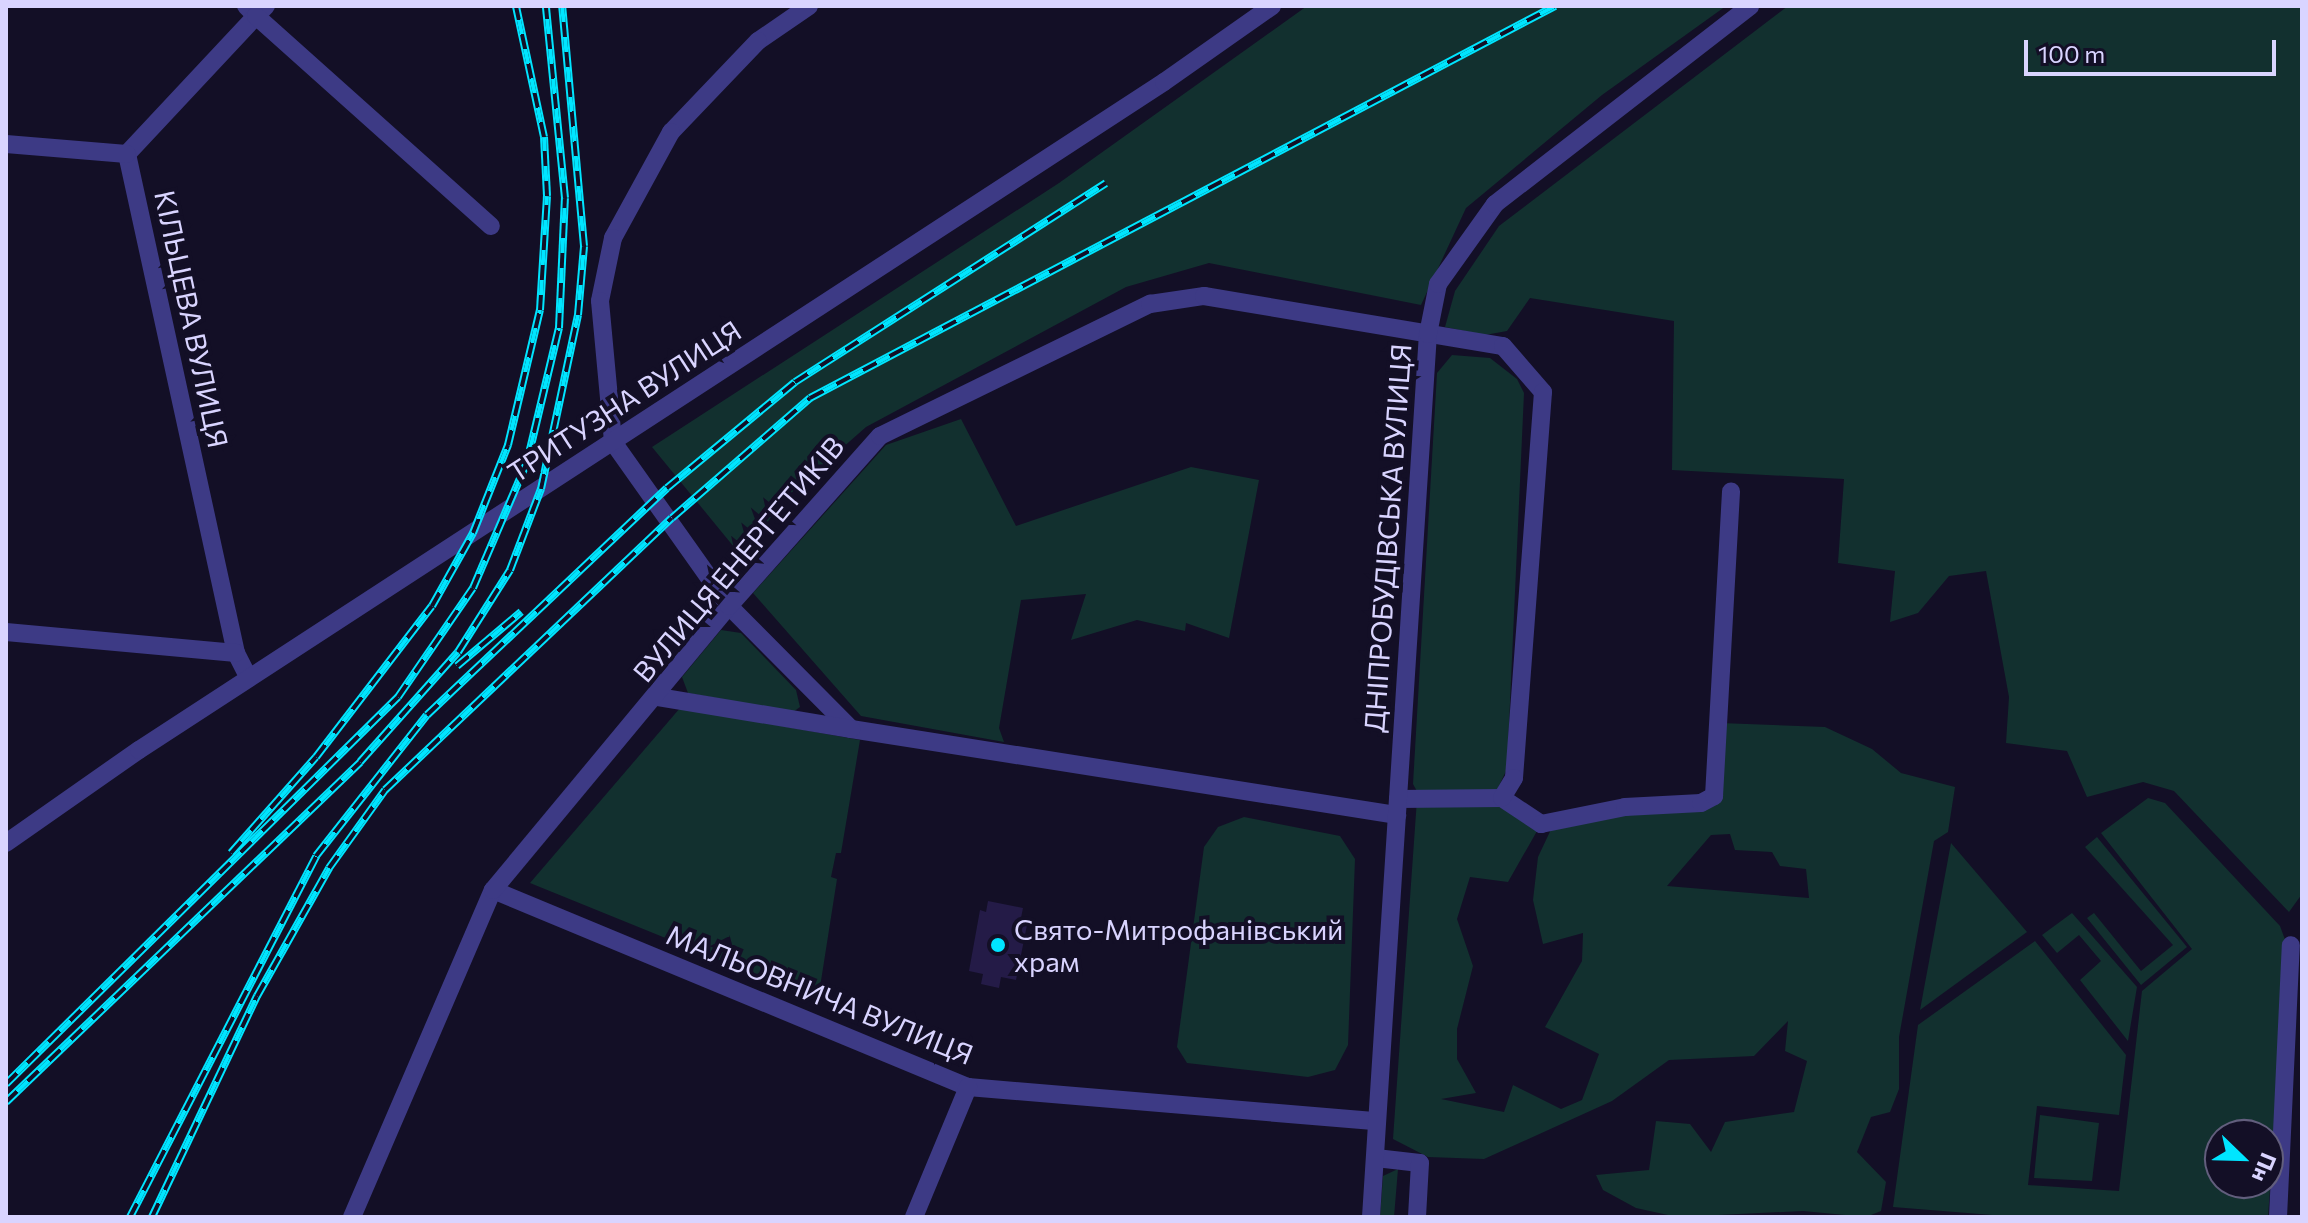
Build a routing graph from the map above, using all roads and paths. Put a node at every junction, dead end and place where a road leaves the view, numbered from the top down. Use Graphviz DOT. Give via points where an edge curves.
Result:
graph roads {
  1 [pos="809,6"];
  2 [pos="1272,6"];
  3 [pos="1750,6"];
  4 [pos="256,9"];
  5 [pos="6,144"];
  6 [pos="127,154"];
  7 [pos="491,226"];
  8 [pos="1428,334"];
  9 [pos="613,442"];
  10 [pos="1731,491"];
  11 [pos="729,606"];
  12 [pos="6,632"];
  13 [pos="236,653"];
  14 [pos="249,678"];
  15 [pos="658,697"];
  16 [pos="851,729"];
  17 [pos="1502,798"];
  18 [pos="1398,807"];
  19 [pos="7,842"];
  20 [pos="493,890"];
  21 [pos="2291,945"];
  22 [pos="968,1087"];
  23 [pos="1377,1121"];
  24 [pos="1376,1158"];
  25 [pos="352,1217"];
  26 [pos="914,1217"];
  27 [pos="1371,1217"];
  28 [pos="1417,1217"];
  29 [pos="2278,1217"];
  1 -- 9 [label="street" via="758,41 671,132 613,238 600,301"];
  2 -- 9 [label="street, ТРИТУЗНА ВУЛИЦЯ"];
  3 -- 8 [label="street, ДНІПРОБУДІВСЬКА ВУЛИЦЯ" via="1495,204 1438,284"];
  4 -- 6 [label="street"];
  4 -- 7 [label="street"];
  5 -- 6 [label="street"];
  6 -- 13 [label="street, КІЛЬЦЕВА ВУЛИЦЯ"];
  8 -- 11 [label="street, ВУЛИЦЯ ЕНЕРГЕТИКІВ" via="1204,296 1150,304 880,436"];
  8 -- 17 [label="street, ВУЛИЦЯ ЕНЕРГЕТИКІВ" via="1503,346 1543,392 1514,778"];
  8 -- 18 [label="street, ДНІПРОБУДІВСЬКА ВУЛИЦЯ"];
  9 -- 11 [label="street"];
  9 -- 14 [label="street, ТРИТУЗНА ВУЛИЦЯ"];
  10 -- 17 [label="street" via="1714,796 1701,803 1625,807 1541,824"];
  11 -- 15 [label="street, ВУЛИЦЯ ЕНЕРГЕТИКІВ"];
  11 -- 16 [label="street"];
  12 -- 13 [label="street"];
  13 -- 14 [label="street, КІЛЬЦЕВА ВУЛИЦЯ"];
  14 -- 19 [label="street, ТРИТУЗНА ВУЛИЦЯ"];
  15 -- 16 [label="street"];
  15 -- 20 [label="street, ВУЛИЦЯ ЕНЕРГЕТИКІВ"];
  16 -- 18 [label="street"];
  17 -- 18 [label="street"];
  18 -- 23 [label="street, ДНІПРОБУДІВСЬКА ВУЛИЦЯ"];
  20 -- 22 [label="street, МАЛЬОВНИЧА ВУЛИЦЯ"];
  20 -- 25 [label="street, ВУЛИЦЯ ЕНЕРГЕТИКІВ"];
  21 -- 29 [label="street"];
  22 -- 23 [label="street, МАЛЬОВНИЧА ВУЛИЦЯ"];
  22 -- 26 [label="street"];
  23 -- 24 [label="street, ДНІПРОБУДІВСЬКА ВУЛИЦЯ"];
  24 -- 27 [label="street, ДНІПРОБУДІВСЬКА ВУЛИЦЯ"];
  24 -- 28 [label="street" via="1420,1163"];
}
